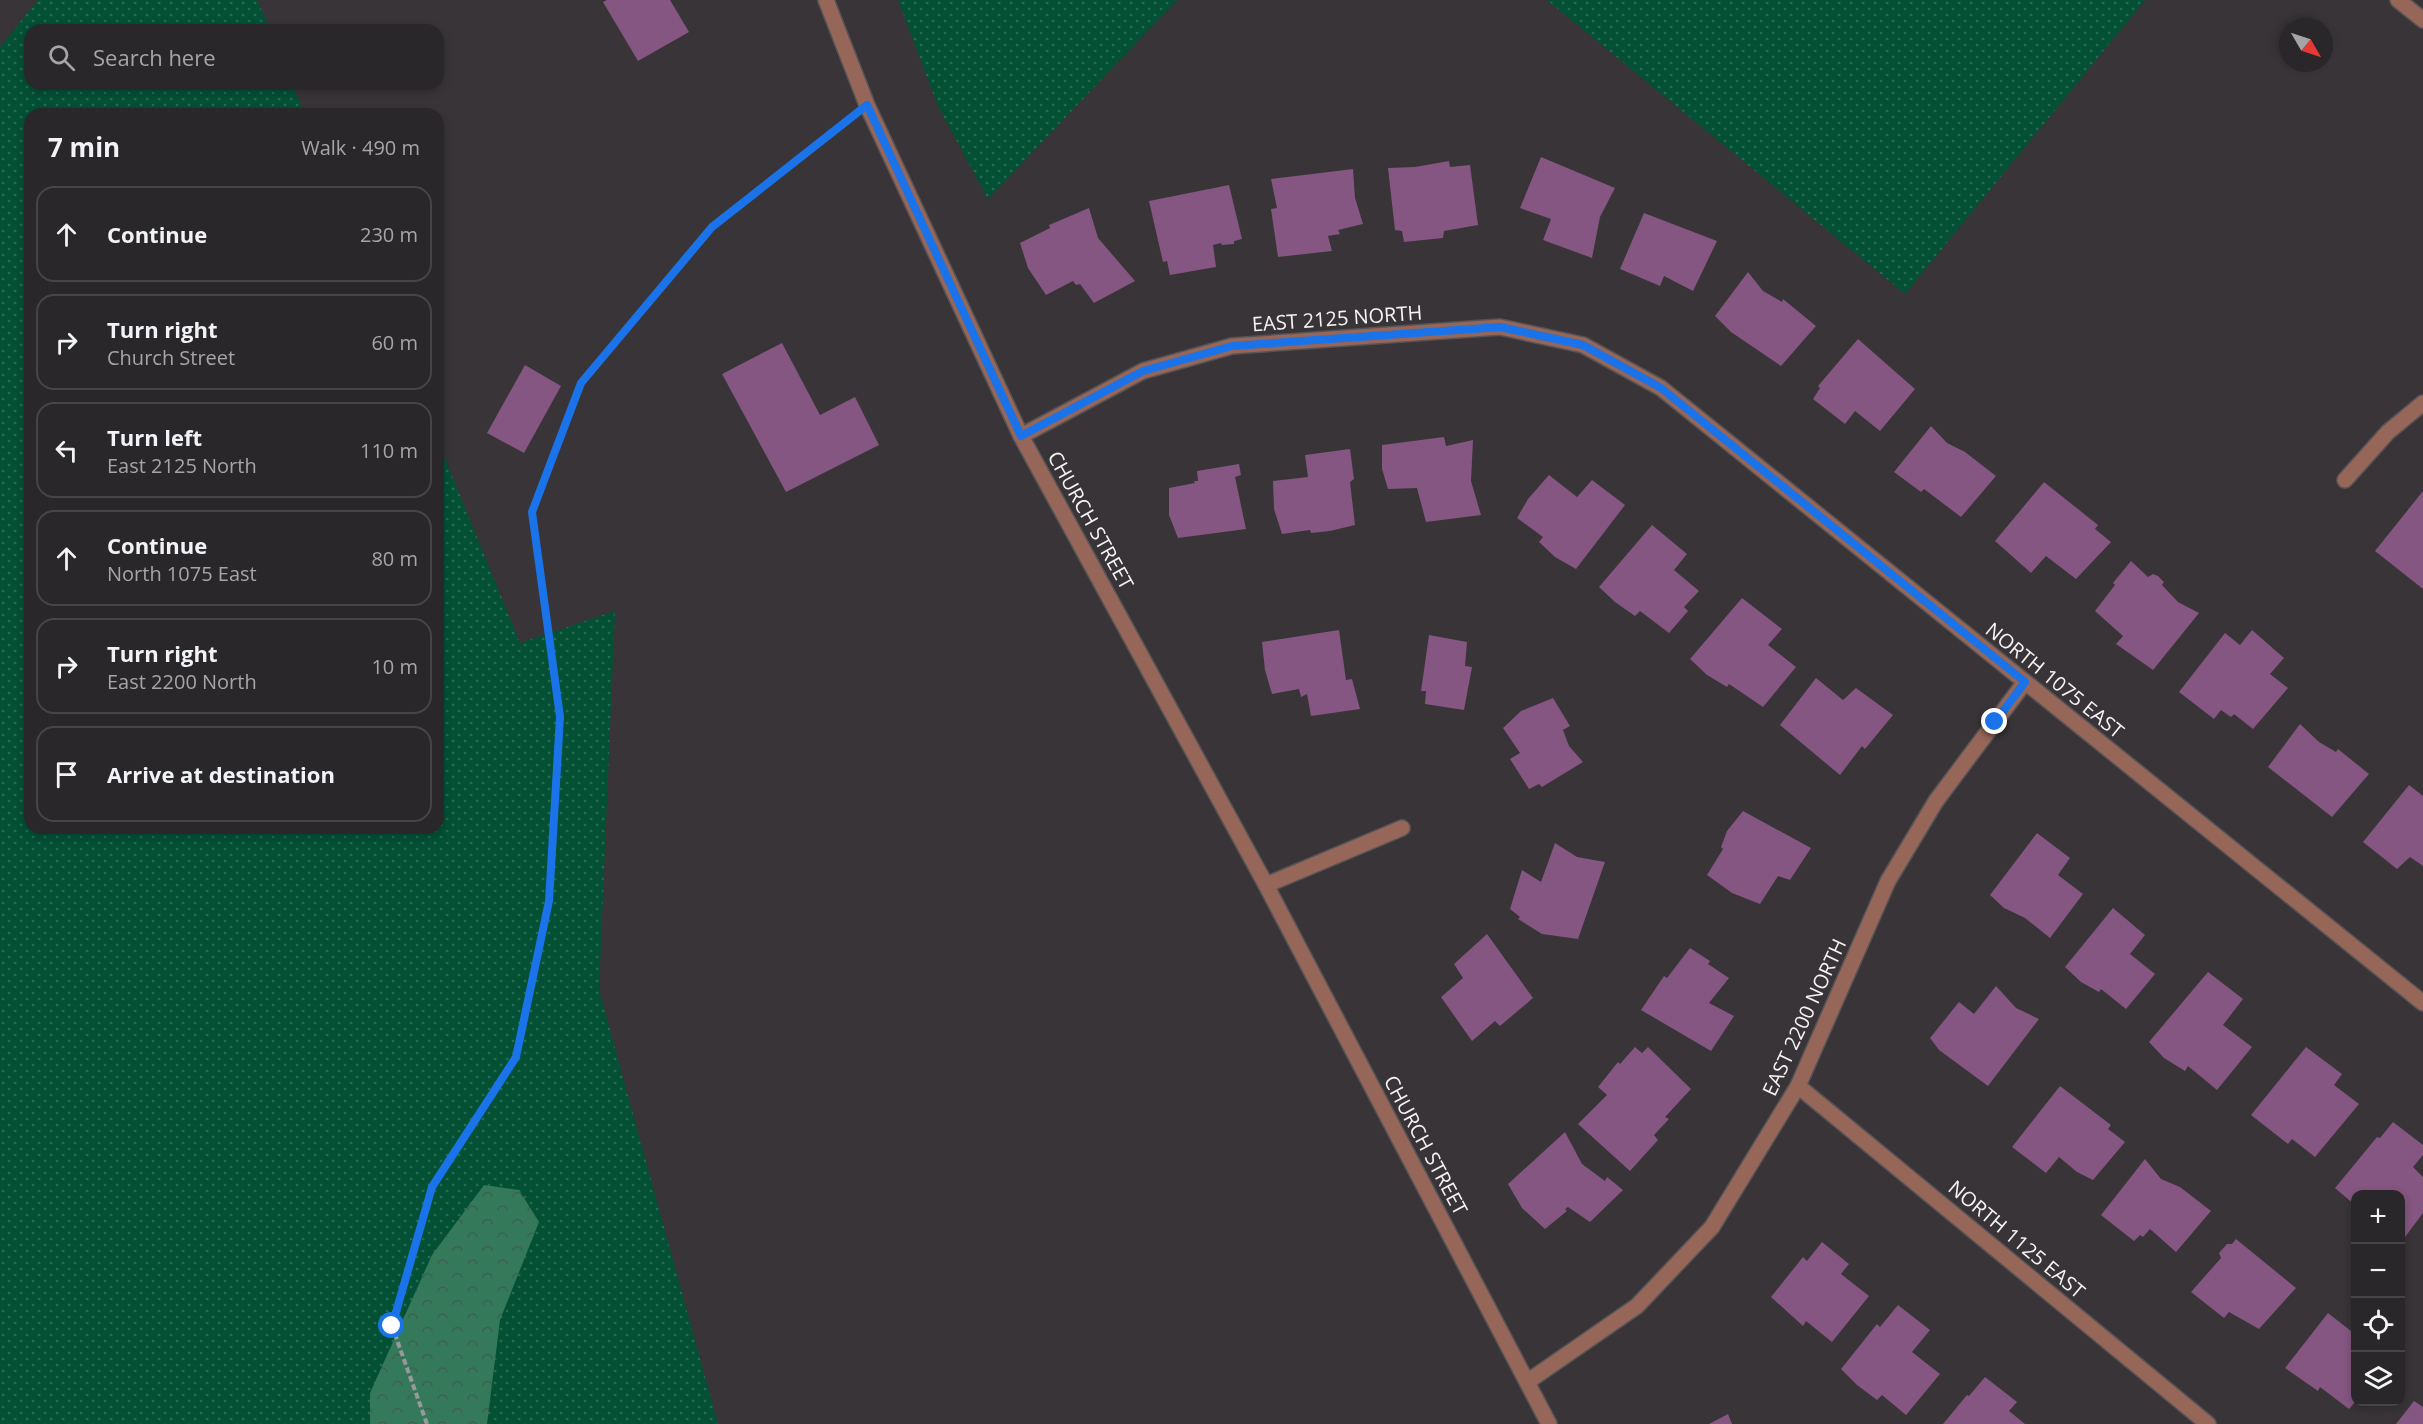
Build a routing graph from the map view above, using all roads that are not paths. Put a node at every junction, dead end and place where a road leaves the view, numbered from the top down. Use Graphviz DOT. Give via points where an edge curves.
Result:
graph roads {
  1 [pos="826,0"];
  2 [pos="2398,0"];
  3 [pos="2423,20"];
  4 [pos="1661,388"];
  5 [pos="2423,403"];
  6 [pos="1021,436"];
  7 [pos="2345,480"];
  8 [pos="2025,682"];
  9 [pos="1402,828"];
  10 [pos="1266,885"];
  11 [pos="2423,1003"];
  12 [pos="1798,1086"];
  13 [pos="1527,1382"];
  14 [pos="1549,1424"];
  15 [pos="2208,1424"];
  1 -- 6 [label="street, CHURCH STREET" via="867,105"];
  2 -- 3 [label="street"];
  4 -- 6 [label="street, EAST 2125 NORTH" via="1583,345 1500,327 1232,346 1143,371"];
  4 -- 8 [label="street, NORTH 1075 EAST"];
  5 -- 7 [label="street" via="2388,432"];
  6 -- 10 [label="street, CHURCH STREET"];
  8 -- 11 [label="street, NORTH 1075 EAST"];
  8 -- 12 [label="street, EAST 2200 NORTH" via="1936,801 1888,881"];
  9 -- 10 [label="street"];
  10 -- 13 [label="street, CHURCH STREET"];
  12 -- 13 [label="street, EAST 2200 NORTH" via="1712,1227 1637,1306"];
  12 -- 15 [label="street, NORTH 1125 EAST"];
  13 -- 14 [label="street, CHURCH STREET"];
}
